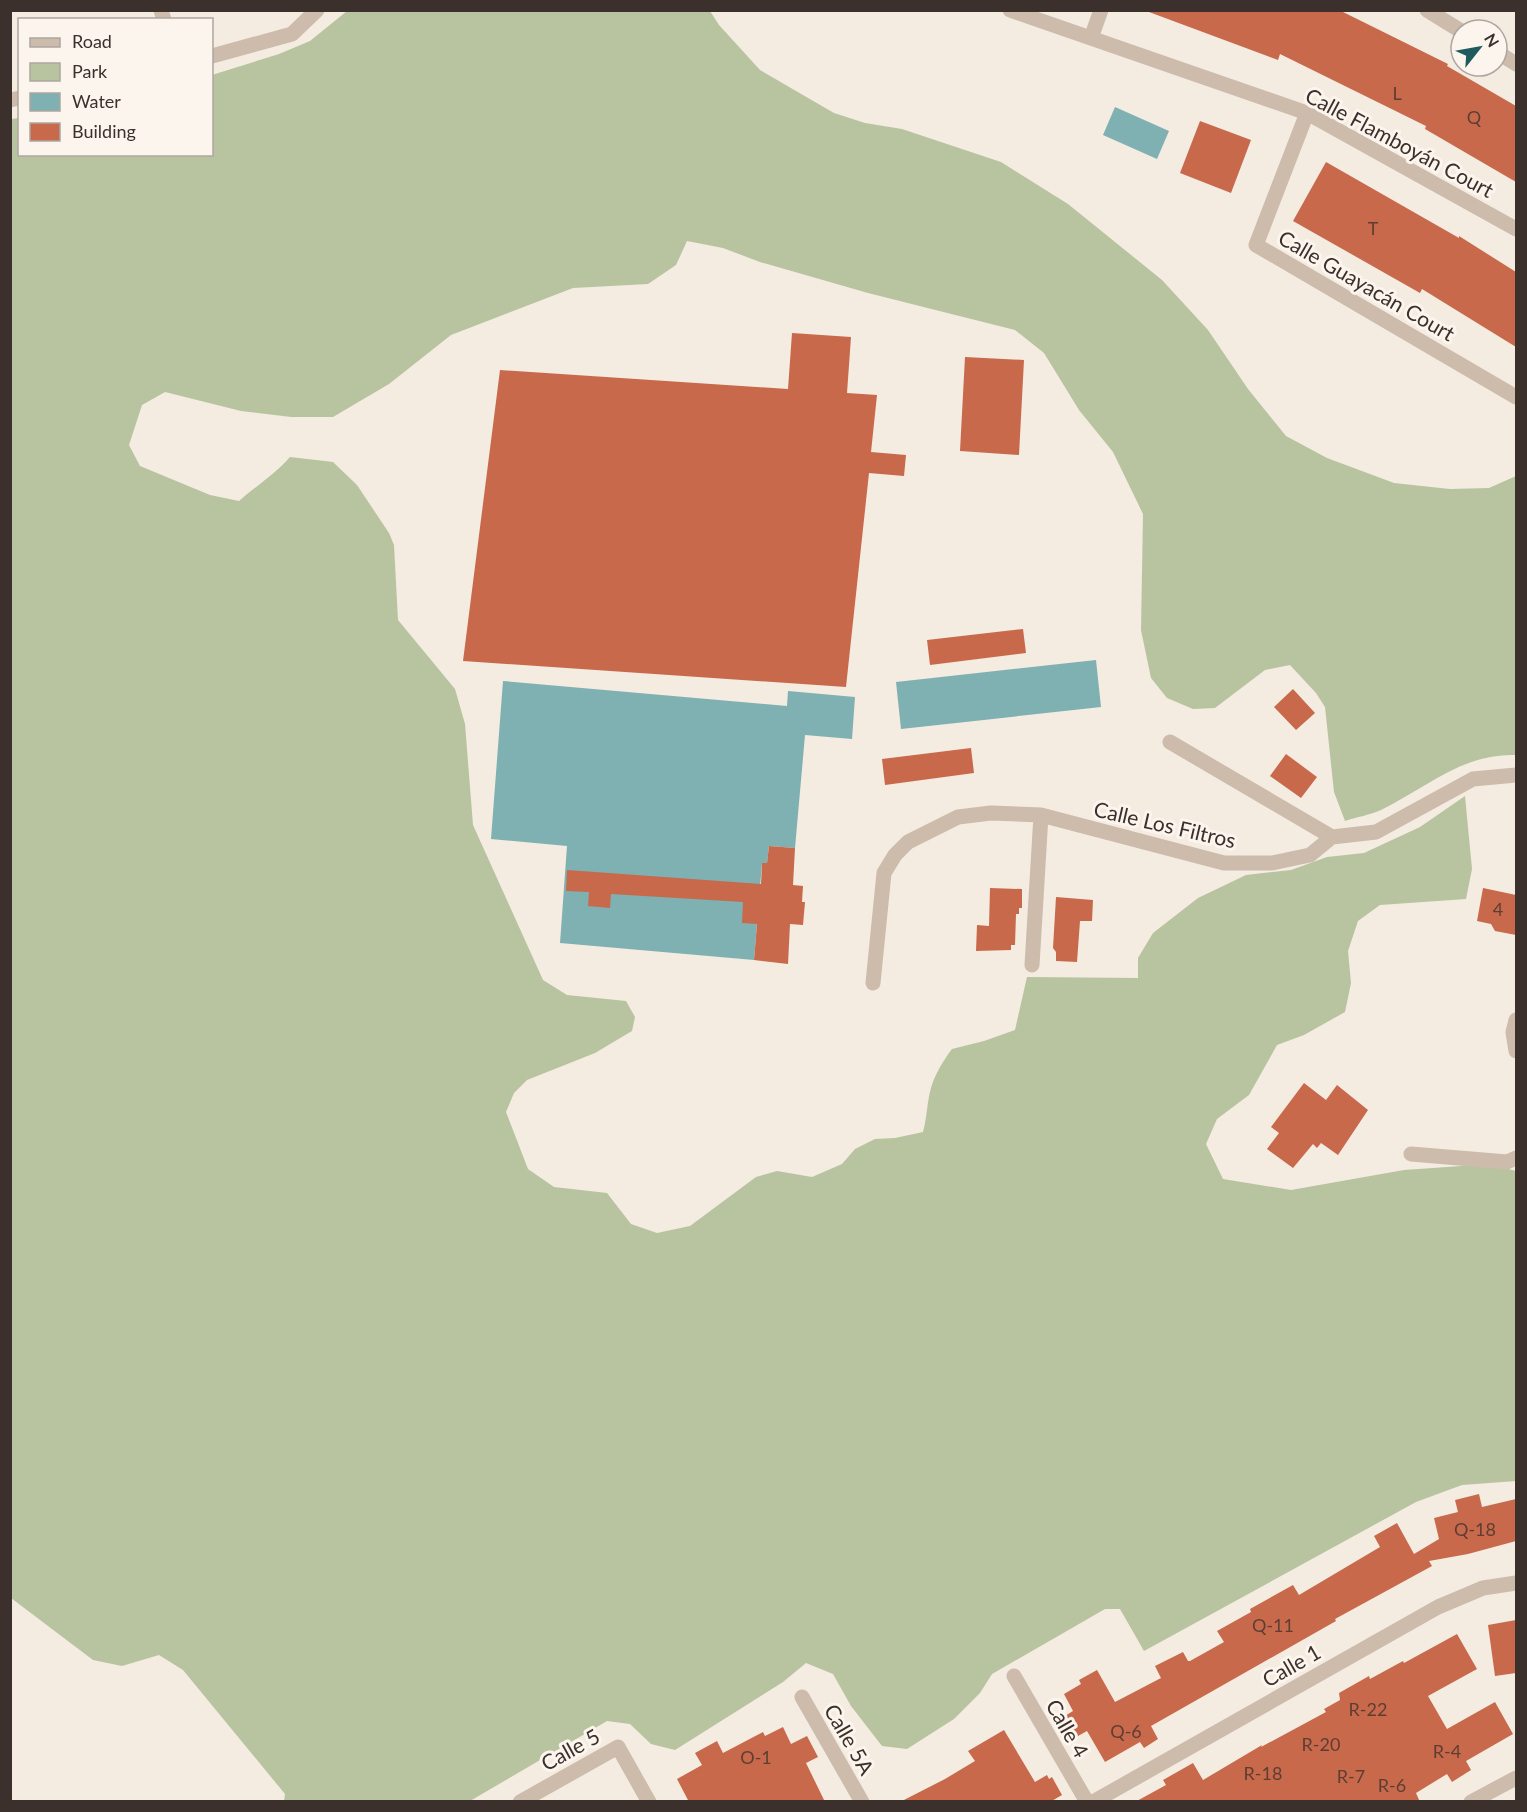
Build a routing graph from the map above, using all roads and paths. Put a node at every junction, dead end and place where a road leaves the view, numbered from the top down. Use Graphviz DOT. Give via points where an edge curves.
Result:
graph roads {
  1 [pos="317,10"];
  2 [pos="1010,10"];
  3 [pos="1101,10"];
  4 [pos="1427,10"];
  5 [pos="1449,24"];
  6 [pos="1091,38"];
  7 [pos="213,56"];
  8 [pos="1307,113"];
  9 [pos="1516,229"];
  10 [pos="1516,397"];
  11 [pos="1170,742"];
  12 [pos="1516,775"];
  13 [pos="1041,815"];
  14 [pos="1332,837"];
  15 [pos="1032,964"];
  16 [pos="873,983"];
  17 [pos="1516,1020"];
  18 [pos="1516,1051"];
  19 [pos="1411,1154"];
  20 [pos="1516,1158"];
  21 [pos="1516,1583"];
  22 [pos="1014,1676"];
  23 [pos="802,1696"];
  24 [pos="1516,1778"];
  25 [pos="520,1802"];
  26 [pos="649,1802"];
  27 [pos="862,1802"];
  28 [pos="1087,1802"];
  29 [pos="1093,1802"];
  30 [pos="1470,1802"];
  1 -- 7 [label="street" via="292,34"];
  2 -- 6 [label="street, Calle Flamboyán Court"];
  3 -- 6 [label="street"];
  4 -- 5 [label="street"];
  6 -- 8 [label="street, Calle Flamboyán Court"];
  8 -- 9 [label="street, Calle Flamboyán Court"];
  8 -- 10 [label="street, Calle Guayacán Court" via="1256,245"];
  11 -- 14 [label="street"];
  12 -- 14 [label="street" via="1473,780 1376,832"];
  13 -- 14 [label="street, Calle Los Filtros" via="1224,863 1272,863 1310,855"];
  13 -- 15 [label="street"];
  13 -- 16 [label="street, Calle Los Filtros" via="958,816 909,842 895,855 884,873"];
  17 -- 18 [label="street"];
  19 -- 20 [label="street" via="1507,1162"];
  21 -- 29 [label="street, Calle 1" via="1483,1588 1438,1607"];
  22 -- 28 [label="street, Calle 4"];
  23 -- 27 [label="street, Calle 5A"];
  24 -- 30 [label="street"];
  25 -- 26 [label="street, Calle 5" via="618,1747"];
}
